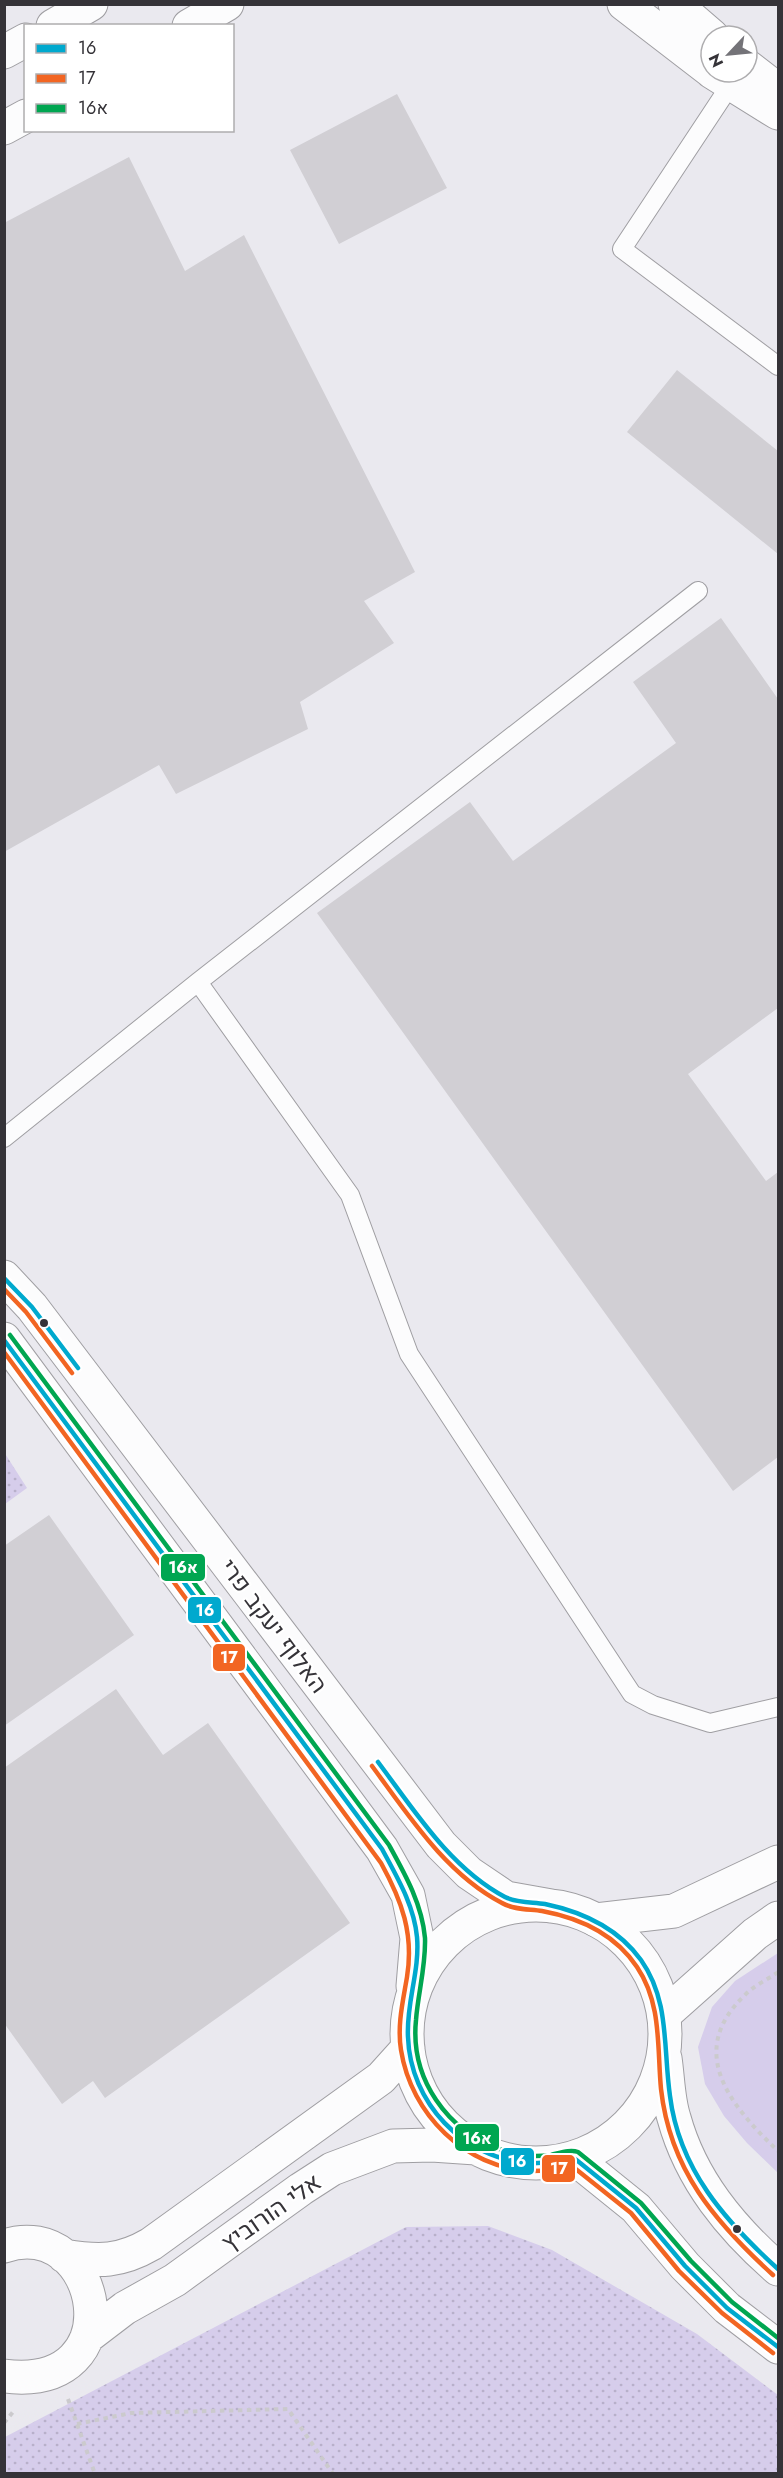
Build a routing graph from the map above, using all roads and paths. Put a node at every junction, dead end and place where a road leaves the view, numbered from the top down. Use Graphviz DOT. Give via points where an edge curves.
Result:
graph roads {
  1 [pos="91,4"];
  2 [pos="227,4"];
  3 [pos="624,4"];
  4 [pos="675,4"];
  5 [pos="56,24"];
  6 [pos="192,24"];
  7 [pos="699,25"];
  8 [pos="24,41"];
  9 [pos="4,52"];
  10 [pos="699,54"];
  11 [pos="721,84"];
  12 [pos="742,84"];
  13 [pos="759,84"];
  14 [pos="778,90"];
  15 [pos="778,113"];
  16 [pos="24,117"];
  17 [pos="4,128"];
  18 [pos="778,366"];
  19 [pos="698,591"];
  20 [pos="198,982"];
  21 [pos="4,1138"];
  22 [pos="4,1277"];
  23 [pos="4,1339"];
  24 [pos="778,1707"];
  25 [pos="778,1862"];
  26 [pos="551,1905"];
  27 [pos="778,1918"];
  28 [pos="596,1920"];
  29 [pos="778,1972"];
  30 [pos="413,1997"];
  31 [pos="664,2015"];
  32 [pos="408,2048"];
  33 [pos="664,2052"];
  34 [pos="476,2148"];
  35 [pos="778,2151"];
  36 [pos="574,2158"];
  37 [pos="4,2246"];
  38 [pos="64,2256"];
  39 [pos="778,2269"];
  40 [pos="87,2337"];
  41 [pos="778,2347"];
  42 [pos="58,2370"];
  43 [pos="4,2376"];
  44 [pos="77,2424"];
  45 [pos="95,2474"];
  46 [pos="333,2474"];
  1 -- 5 [label="street"];
  2 -- 6 [label="street"];
  3 -- 10 [label="street"];
  4 -- 7 [label="street"];
  8 -- 9 [label="street"];
  11 -- 18 [label="lane" via="622,249"];
  12 -- 15 [label="street"];
  13 -- 14 [label="street"];
  16 -- 17 [label="street"];
  19 -- 20 [label="lane"];
  20 -- 21 [label="lane"];
  20 -- 24 [label="lane" via="350,1195 410,1354 632,1694 710,1723"];
  22 -- 26 [label="street, האלוף יעקב פרי" via="32,1307 441,1845 470,1873 506,1898"];
  23 -- 30 [label="street, האלוף יעקב פרי" via="382,1849 408,1894 417,1938"];
  25 -- 28 [label="street" via="674,1911"];
  26 -- 28 [label="street"];
  26 -- 30 [label="street" via="521,1905 492,1912 465,1926 442,1945 424,1970"];
  27 -- 31 [label="street"];
  28 -- 31 [label="street" via="621,1937 641,1959 656,1985"];
  29 -- 35 [label="path" via="746,1994 726,2015 715,2048 720,2078 759,2132"];
  30 -- 32 [label="street"];
  31 -- 33 [label="street"];
  32 -- 34 [label="street" via="415,2078 429,2107 450,2130"];
  32 -- 38 [label="street, אלי הורוביץ" via="381,2078 152,2244 113,2260"];
  33 -- 36 [label="street" via="657,2080 644,2106 625,2129"];
  33 -- 39 [label="street" via="673,2117 687,2158 732,2225"];
  34 -- 36 [label="street" via="524,2163"];
  34 -- 40 [label="street, אלי הורוביץ" via="393,2146 332,2169"];
  36 -- 41 [label="street" via="636,2208 727,2308"];
  37 -- 38 [label="street" via="31,2243"];
  38 -- 40 [label="street" via="80,2272 90,2293 92,2315"];
  40 -- 42 [label="street" via="71,2360"];
  42 -- 43 [label="street" via="26,2379"];
  42 -- 44 [label="path"];
  44 -- 45 [label="path"];
  44 -- 46 [label="path" via="131,2413 288,2409"];
}
